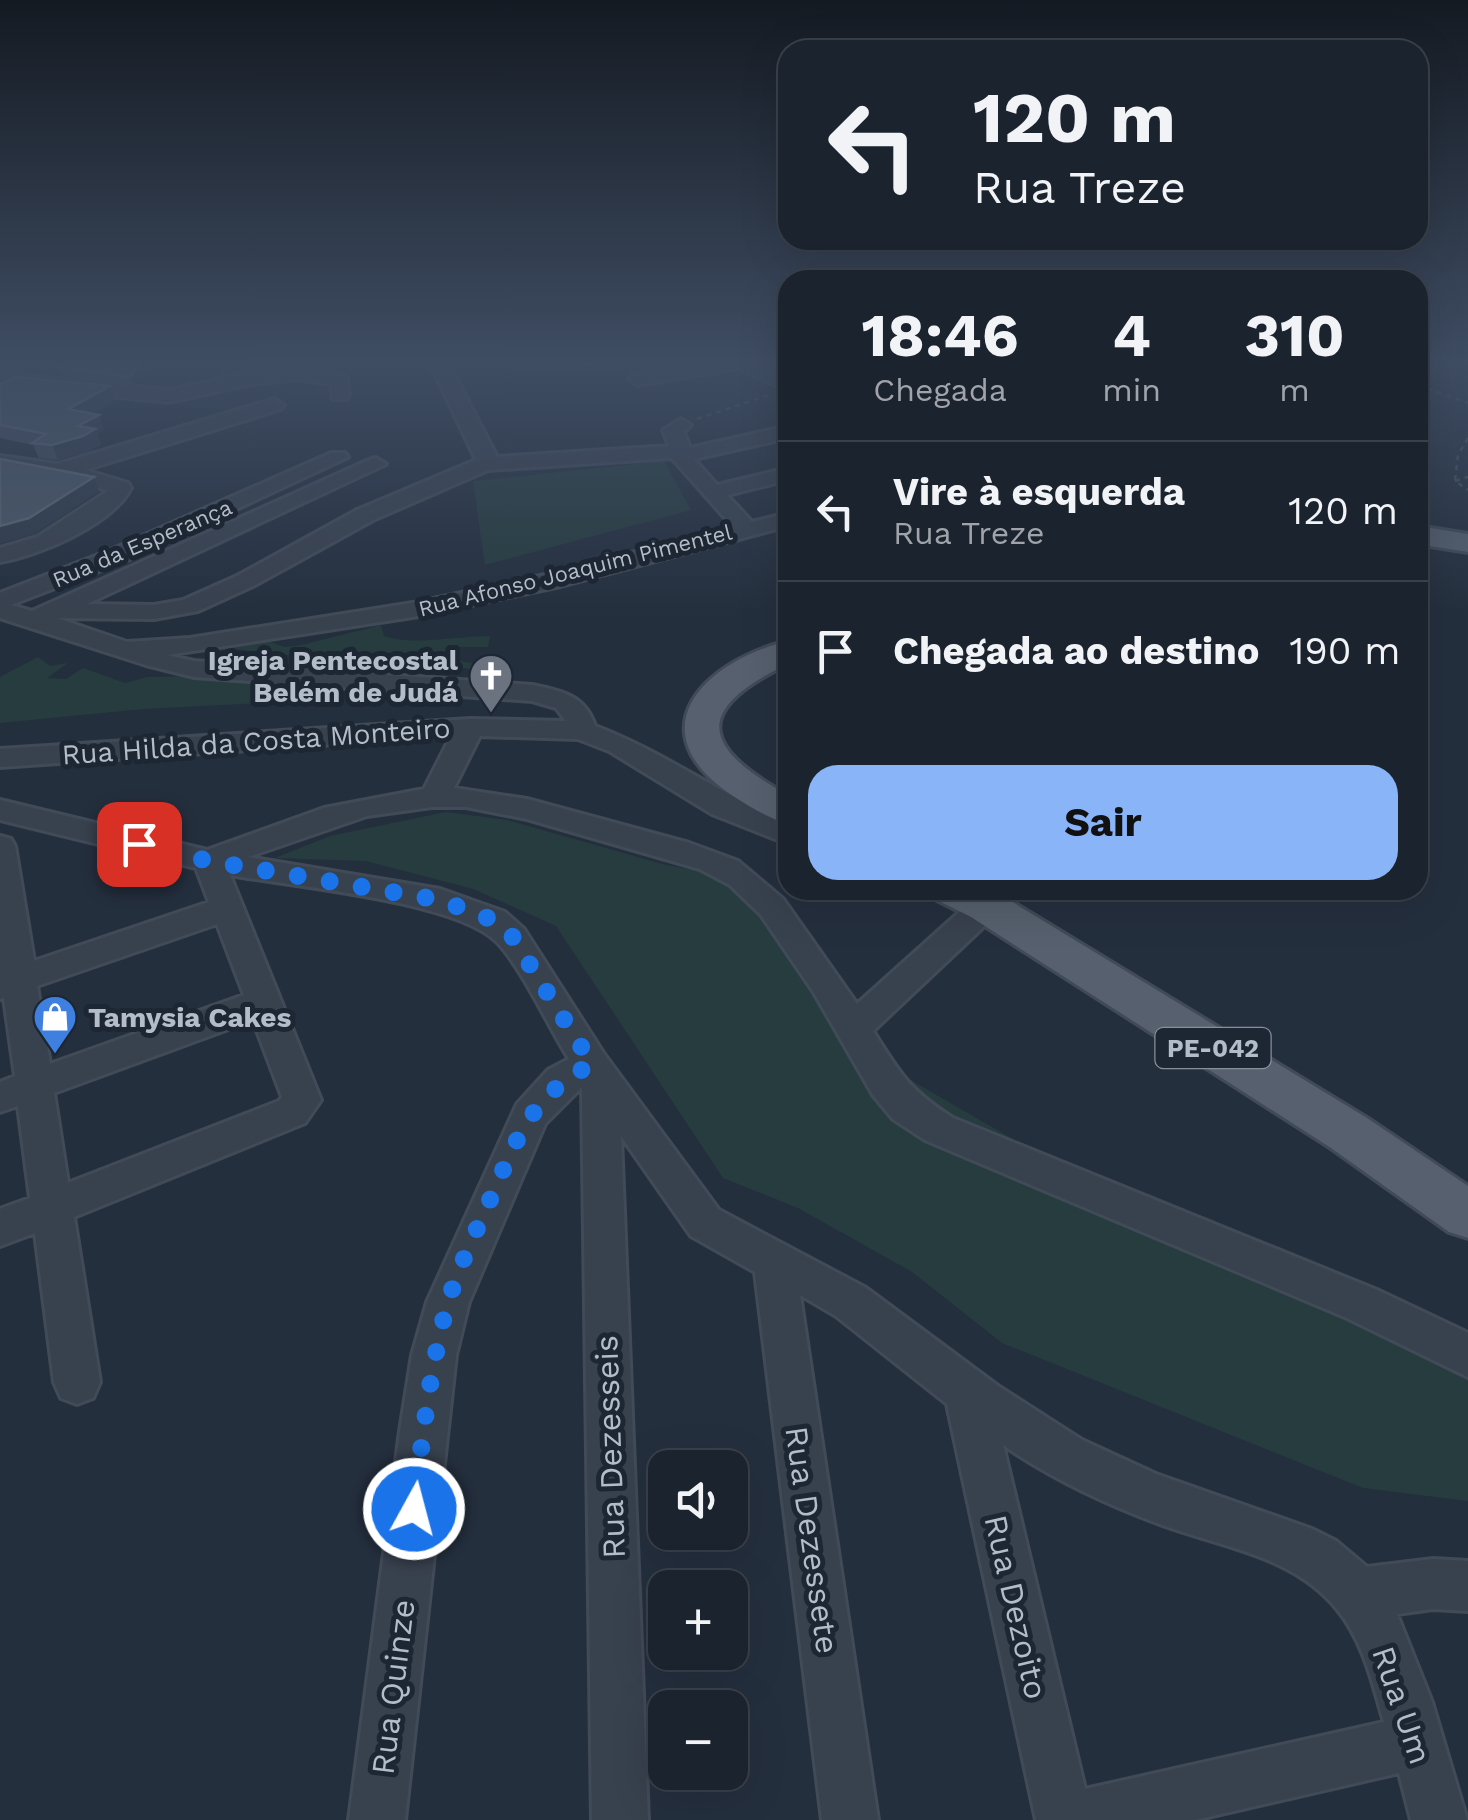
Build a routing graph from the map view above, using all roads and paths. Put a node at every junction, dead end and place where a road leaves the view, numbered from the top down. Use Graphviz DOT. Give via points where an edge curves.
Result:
graph roads {
  1 [pos="152,444"];
  2 [pos="480,444"];
  3 [pos="677,444"];
  4 [pos="729,444"];
  5 [pos="1464,444"];
  6 [pos="0,454"];
  7 [pos="679,454"];
  8 [pos="338,457"];
  9 [pos="0,462"];
  10 [pos="376,464"];
  11 [pos="484,464"];
  12 [pos="67,471"];
  13 [pos="778,476"];
  14 [pos="1468,477"];
  15 [pos="1455,482"];
  16 [pos="1468,490"];
  17 [pos="713,492"];
  18 [pos="778,520"];
  19 [pos="746,528"];
  20 [pos="1428,537"];
  21 [pos="1468,543"];
  22 [pos="0,555"];
  23 [pos="0,602"];
  24 [pos="0,610"];
  25 [pos="44,615"];
  26 [pos="125,650"];
  27 [pos="778,657"];
  28 [pos="470,727"];
  29 [pos="582,731"];
  30 [pos="0,758"];
  31 [pos="434,798"];
  32 [pos="778,804"];
  33 [pos="0,810"];
  34 [pos="778,830"];
  35 [pos="0,846"];
  36 [pos="209,861"];
  37 [pos="968,900"];
  38 [pos="973,900"];
  39 [pos="227,908"];
  40 [pos="9,983"];
  41 [pos="264,1002"];
  42 [pos="852,1029"];
  43 [pos="596,1069"];
  44 [pos="17,1090"];
  45 [pos="52,1208"];
  46 [pos="1468,1215"];
  47 [pos="0,1228"];
  48 [pos="774,1260"];
  49 [pos="1468,1356"];
  50 [pos="77,1382"];
  51 [pos="968,1394"];
  52 [pos="1468,1586"];
  53 [pos="1358,1594"];
  54 [pos="1416,1742"];
  55 [pos="377,1820"];
  56 [pos="620,1820"];
  57 [pos="850,1820"];
  58 [pos="1068,1820"];
  59 [pos="1439,1820"];
  1 -- 12 [label="street"];
  2 -- 11 [label="street"];
  3 -- 7 [label="street"];
  4 -- 7 [label="street"];
  5 -- 15 [label="path"];
  6 -- 12 [label="street"];
  7 -- 11 [label="street"];
  7 -- 17 [label="street"];
  8 -- 23 [label="street, Rua da Esperança"];
  9 -- 12 [label="street"];
  10 -- 25 [label="street"];
  11 -- 25 [label="street" via="189,606"];
  12 -- 22 [label="street" via="116,484 120,492 48,539"];
  13 -- 17 [label="street"];
  14 -- 15 [label="path"];
  15 -- 16 [label="path"];
  17 -- 19 [label="street"];
  18 -- 19 [label="street, Rua Afonso Joaquim Pimentel"];
  19 -- 26 [label="street, Rua Afonso Joaquim Pimentel" via="419,610"];
  20 -- 21 [label="main road"];
  24 -- 25 [label="street"];
  25 -- 26 [label="street"];
  26 -- 29 [label="street" via="218,672 532,693 572,705"];
  27 -- 32 [label="main road" via="708,703 701,736 731,777"];
  28 -- 29 [label="street, Rua Hilda da Costa Monteiro"];
  28 -- 30 [label="street, Rua Hilda da Costa Monteiro"];
  28 -- 31 [label="street"];
  29 -- 34 [label="street, Rua Hilda da Costa Monteiro" via="619,744 723,807"];
  31 -- 36 [label="street" via="342,814"];
  31 -- 42 [label="street" via="544,813 738,875 778,914"];
  33 -- 36 [label="street"];
  35 -- 40 [label="street"];
  36 -- 39 [label="street"];
  36 -- 43 [label="street" via="440,900 493,920 512,936"];
  37 -- 42 [label="street"];
  38 -- 46 [label="main road, PE-042"];
  39 -- 40 [label="street"];
  39 -- 41 [label="street"];
  40 -- 44 [label="street"];
  41 -- 44 [label="street"];
  41 -- 45 [label="street" via="302,1100 296,1109"];
  42 -- 49 [label="street" via="906,1108 939,1129 1362,1304"];
  43 -- 48 [label="street" via="705,1223"];
  43 -- 55 [label="street, Rua Quinze" via="561,1081 530,1115 448,1302 434,1355"];
  43 -- 56 [label="street, Rua Dezesseis"];
  44 -- 45 [label="street"];
  45 -- 47 [label="street"];
  45 -- 50 [label="street"];
  48 -- 51 [label="street" via="849,1301"];
  48 -- 57 [label="street, Rua Dezessete"];
  51 -- 53 [label="street" via="1048,1447 1122,1484 1276,1538"];
  51 -- 58 [label="street, Rua Dezoito"];
  52 -- 53 [label="street"];
  53 -- 54 [label="street, Rua Um" via="1383,1644"];
  54 -- 58 [label="street"];
  54 -- 59 [label="street, Rua Um"];
}
